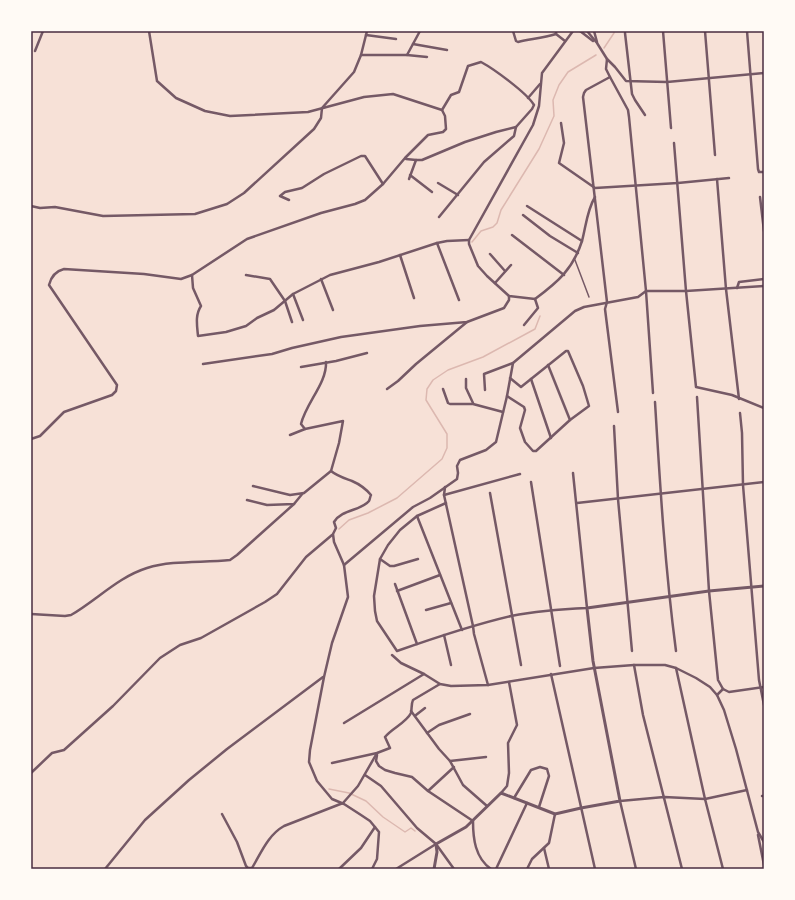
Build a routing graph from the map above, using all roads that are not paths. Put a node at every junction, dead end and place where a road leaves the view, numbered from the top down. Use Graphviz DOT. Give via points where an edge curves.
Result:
graph roads {
  1 [pos="43,31"];
  2 [pos="149,31"];
  3 [pos="367,31"];
  4 [pos="420,31"];
  5 [pos="514,31"];
  6 [pos="573,31"];
  7 [pos="580,31"];
  8 [pos="587,31"];
  9 [pos="594,31"];
  10 [pos="663,31"];
  11 [pos="705,31"];
  12 [pos="747,31"];
  13 [pos="556,32"];
  14 [pos="625,33"];
  15 [pos="366,35"];
  16 [pos="396,39"];
  17 [pos="565,41"];
  18 [pos="597,43"];
  19 [pos="413,44"];
  20 [pos="35,50"];
  21 [pos="447,50"];
  22 [pos="361,54"];
  23 [pos="407,55"];
  24 [pos="427,57"];
  25 [pos="606,60"];
  26 [pos="764,73"];
  27 [pos="751,74"];
  28 [pos="610,77"];
  29 [pos="709,79"];
  30 [pos="630,82"];
  31 [pos="668,82"];
  32 [pos="541,84"];
  33 [pos="528,98"];
  34 [pos="322,108"];
  35 [pos="442,110"];
  36 [pos="645,115"];
  37 [pos="561,123"];
  38 [pos="516,127"];
  39 [pos="671,128"];
  40 [pos="674,143"];
  41 [pos="715,155"];
  42 [pos="405,158"];
  43 [pos="416,160"];
  44 [pos="764,172"];
  45 [pos="410,175"];
  46 [pos="728,178"];
  47 [pos="409,179"];
  48 [pos="717,179"];
  49 [pos="438,183"];
  50 [pos="678,183"];
  51 [pos="383,184"];
  52 [pos="636,186"];
  53 [pos="595,188"];
  54 [pos="432,192"];
  55 [pos="458,195"];
  56 [pos="596,196"];
  57 [pos="760,197"];
  58 [pos="289,200"];
  59 [pos="31,206"];
  60 [pos="527,206"];
  61 [pos="523,215"];
  62 [pos="439,217"];
  63 [pos="764,231"];
  64 [pos="512,235"];
  65 [pos="469,240"];
  66 [pos="582,241"];
  67 [pos="437,243"];
  68 [pos="578,253"];
  69 [pos="490,254"];
  70 [pos="400,255"];
  71 [pos="575,260"];
  72 [pos="511,265"];
  73 [pos="505,272"];
  74 [pos="246,275"];
  75 [pos="564,275"];
  76 [pos="192,276"];
  77 [pos="322,279"];
  78 [pos="764,279"];
  79 [pos="495,283"];
  80 [pos="764,286"];
  81 [pos="737,288"];
  82 [pos="726,289"];
  83 [pos="646,291"];
  84 [pos="686,291"];
  85 [pos="293,294"];
  86 [pos="509,296"];
  87 [pos="589,297"];
  88 [pos="414,298"];
  89 [pos="535,299"];
  90 [pos="459,300"];
  91 [pos="285,301"];
  92 [pos="607,302"];
  93 [pos="333,310"];
  94 [pos="303,320"];
  95 [pos="292,322"];
  96 [pos="468,322"];
  97 [pos="524,325"];
  98 [pos="367,353"];
  99 [pos="326,362"];
  100 [pos="513,363"];
  101 [pos="203,364"];
  102 [pos="548,365"];
  103 [pos="301,367"];
  104 [pos="510,378"];
  105 [pos="466,379"];
  106 [pos="531,379"];
  107 [pos="388,389"];
  108 [pos="443,389"];
  109 [pos="485,390"];
  110 [pos="653,393"];
  111 [pos="507,396"];
  112 [pos="697,397"];
  113 [pos="739,399"];
  114 [pos="655,402"];
  115 [pos="473,404"];
  116 [pos="764,408"];
  117 [pos="503,412"];
  118 [pos="618,412"];
  119 [pos="740,413"];
  120 [pos="570,420"];
  121 [pos="614,426"];
  122 [pos="305,429"];
  123 [pos="290,435"];
  124 [pos="551,438"];
  125 [pos="31,439"];
  126 [pos="331,470"];
  127 [pos="573,473"];
  128 [pos="520,474"];
  129 [pos="531,482"];
  130 [pos="764,482"];
  131 [pos="743,485"];
  132 [pos="253,486"];
  133 [pos="445,487"];
  134 [pos="703,489"];
  135 [pos="304,493"];
  136 [pos="490,493"];
  137 [pos="660,494"];
  138 [pos="444,495"];
  139 [pos="618,499"];
  140 [pos="247,500"];
  141 [pos="446,503"];
  142 [pos="577,503"];
  143 [pos="294,504"];
  144 [pos="417,516"];
  145 [pos="333,534"];
  146 [pos="380,559"];
  147 [pos="418,559"];
  148 [pos="344,565"];
  149 [pos="440,575"];
  150 [pos="395,584"];
  151 [pos="764,586"];
  152 [pos="753,588"];
  153 [pos="709,591"];
  154 [pos="398,592"];
  155 [pos="669,597"];
  156 [pos="628,602"];
  157 [pos="451,603"];
  158 [pos="587,608"];
  159 [pos="426,610"];
  160 [pos="552,610"];
  161 [pos="31,614"];
  162 [pos="512,616"];
  163 [pos="473,626"];
  164 [pos="462,630"];
  165 [pos="444,635"];
  166 [pos="417,644"];
  167 [pos="632,651"];
  168 [pos="676,651"];
  169 [pos="392,655"];
  170 [pos="452,665"];
  171 [pos="521,665"];
  172 [pos="634,665"];
  173 [pos="560,666"];
  174 [pos="594,668"];
  175 [pos="676,668"];
  176 [pos="424,674"];
  177 [pos="551,674"];
  178 [pos="324,677"];
  179 [pos="509,682"];
  180 [pos="440,684"];
  181 [pos="488,685"];
  182 [pos="762,687"];
  183 [pos="723,689"];
  184 [pos="717,695"];
  185 [pos="764,705"];
  186 [pos="425,708"];
  187 [pos="412,711"];
  188 [pos="470,714"];
  189 [pos="416,716"];
  190 [pos="344,723"];
  191 [pos="427,733"];
  192 [pos="377,752"];
  193 [pos="486,757"];
  194 [pos="450,761"];
  195 [pos="332,763"];
  196 [pos="454,767"];
  197 [pos="31,773"];
  198 [pos="365,775"];
  199 [pos="747,790"];
  200 [pos="428,792"];
  201 [pos="501,793"];
  202 [pos="664,797"];
  203 [pos="514,798"];
  204 [pos="705,799"];
  205 [pos="620,801"];
  206 [pos="343,803"];
  207 [pos="528,803"];
  208 [pos="487,806"];
  209 [pos="539,807"];
  210 [pos="581,808"];
  211 [pos="222,814"];
  212 [pos="555,814"];
  213 [pos="473,821"];
  214 [pos="375,827"];
  215 [pos="758,832"];
  216 [pos="764,842"];
  217 [pos="436,844"];
  218 [pos="544,847"];
  219 [pos="764,865"];
  220 [pos="252,868"];
  221 [pos="105,869"];
  222 [pos="339,869"];
  223 [pos="372,869"];
  224 [pos="396,869"];
  225 [pos="434,869"];
  226 [pos="454,869"];
  227 [pos="491,869"];
  228 [pos="496,869"];
  229 [pos="527,869"];
  230 [pos="549,869"];
  231 [pos="595,869"];
  232 [pos="636,869"];
  233 [pos="682,869"];
  234 [pos="723,869"];
  1 -- 20 [label="street"];
  2 -- 34 [label="street" via="157,81 176,98 205,111 230,116 308,112"];
  3 -- 15 [label="street"];
  4 -- 19 [label="street"];
  5 -- 13 [label="street" via="518,42 541,39"];
  6 -- 17 [label="street"];
  7 -- 18 [label="street"];
  8 -- 18 [label="street"];
  9 -- 18 [label="street"];
  10 -- 31 [label="street"];
  11 -- 29 [label="street"];
  12 -- 27 [label="street"];
  13 -- 17 [label="street"];
  14 -- 30 [label="street"];
  15 -- 16 [label="street"];
  15 -- 22 [label="street"];
  17 -- 32 [label="street" via="542,73"];
  18 -- 25 [label="street"];
  19 -- 21 [label="street"];
  19 -- 23 [label="street"];
  22 -- 23 [label="street"];
  22 -- 34 [label="street" via="354,72"];
  23 -- 24 [label="street"];
  25 -- 28 [label="street" via="606,69"];
  25 -- 30 [label="street"];
  26 -- 27 [label="street"];
  27 -- 29 [label="street"];
  27 -- 44 [label="street" via="759,172"];
  28 -- 52 [label="street" via="628,110"];
  28 -- 53 [label="street" via="590,87 583,97"];
  29 -- 31 [label="street"];
  29 -- 41 [label="street"];
  30 -- 31 [label="street"];
  30 -- 36 [label="street" via="632,94"];
  31 -- 39 [label="street"];
  32 -- 33 [label="street"];
  32 -- 65 [label="street" via="539,106 533,125"];
  33 -- 35 [label="street" via="480,62 468,66 459,92 451,95"];
  33 -- 38 [label="street" via="533,103 533,108"];
  34 -- 35 [label="street" via="364,97 393,94"];
  34 -- 59 [label="street" via="321,118 314,129 244,193 227,204 195,214 103,216 55,207"];
  35 -- 42 [label="street" via="446,129 428,135"];
  37 -- 53 [label="street" via="564,143 559,163"];
  38 -- 43 [label="street"];
  38 -- 55 [label="street" via="514,136 484,162"];
  40 -- 50 [label="street"];
  42 -- 43 [label="street"];
  42 -- 51 [label="street"];
  43 -- 45 [label="street"];
  45 -- 47 [label="street"];
  45 -- 54 [label="street"];
  46 -- 48 [label="street"];
  48 -- 50 [label="street"];
  48 -- 82 [label="street"];
  49 -- 55 [label="street"];
  50 -- 52 [label="street"];
  50 -- 84 [label="street"];
  51 -- 58 [label="street" via="365,156 361,156 302,188 280,196"];
  51 -- 76 [label="street" via="365,200 247,239"];
  52 -- 53 [label="street"];
  52 -- 83 [label="street"];
  53 -- 56 [label="street"];
  55 -- 62 [label="street"];
  56 -- 66 [label="street" via="589,210"];
  56 -- 92 [label="street"];
  57 -- 63 [label="street"];
  60 -- 66 [label="street"];
  61 -- 68 [label="street"];
  64 -- 75 [label="street"];
  65 -- 67 [label="street"];
  65 -- 79 [label="street" via="478,266"];
  66 -- 68 [label="street"];
  67 -- 70 [label="street"];
  67 -- 90 [label="street"];
  68 -- 71 [label="street"];
  69 -- 73 [label="street"];
  70 -- 77 [label="street"];
  70 -- 88 [label="street"];
  71 -- 75 [label="street"];
  71 -- 87 [label="street"];
  72 -- 73 [label="street"];
  73 -- 79 [label="street"];
  74 -- 91 [label="street" via="270,279"];
  75 -- 89 [label="street"];
  76 -- 91 [label="street" via="193,288 201,306 197,319 198,336 246,326"];
  76 -- 125 [label="street" via="181,278 64,269 58,271 49,285 117,386 112,395 64,412 40,436"];
  77 -- 85 [label="street"];
  77 -- 93 [label="street"];
  78 -- 81 [label="street" via="739,282"];
  79 -- 86 [label="street"];
  80 -- 81 [label="street"];
  81 -- 82 [label="street"];
  82 -- 84 [label="street"];
  82 -- 113 [label="street"];
  83 -- 84 [label="street"];
  83 -- 92 [label="street" via="638,297"];
  83 -- 110 [label="street"];
  84 -- 113 [label="street" via="696,387"];
  85 -- 91 [label="street"];
  85 -- 94 [label="street"];
  86 -- 89 [label="street"];
  86 -- 96 [label="street" via="504,308"];
  89 -- 97 [label="street" via="538,308"];
  91 -- 95 [label="street"];
  92 -- 100 [label="street" via="575,311"];
  92 -- 118 [label="street" via="605,309"];
  96 -- 101 [label="street" via="341,337 272,354"];
  96 -- 107 [label="street"];
  98 -- 99 [label="street"];
  99 -- 103 [label="street"];
  99 -- 122 [label="street" via="325,374 303,416 301,424"];
  100 -- 104 [label="street"];
  100 -- 109 [label="street" via="484,374"];
  102 -- 106 [label="street"];
  102 -- 120 [label="street"];
  102 -- 120 [label="street" via="566,351 570,352 589,404 588,408"];
  104 -- 106 [label="street" via="521,387"];
  104 -- 111 [label="street"];
  105 -- 115 [label="street" via="466,388"];
  106 -- 124 [label="street"];
  108 -- 115 [label="street" via="450,404"];
  111 -- 117 [label="street"];
  111 -- 124 [label="street" via="524,407 520,428 525,442 532,450 536,451"];
  112 -- 134 [label="street"];
  113 -- 116 [label="street"];
  114 -- 137 [label="street"];
  115 -- 117 [label="street"];
  117 -- 133 [label="street" via="496,442 486,450 460,460 457,466 458,478"];
  119 -- 131 [label="street"];
  120 -- 124 [label="street"];
  121 -- 139 [label="street"];
  122 -- 123 [label="street"];
  122 -- 126 [label="street" via="343,420"];
  126 -- 135 [label="street"];
  126 -- 145 [label="street" via="335,475 365,488 371,495 369,501 337,518"];
  127 -- 142 [label="street"];
  128 -- 138 [label="street"];
  129 -- 160 [label="street"];
  130 -- 131 [label="street"];
  131 -- 134 [label="street"];
  131 -- 152 [label="street"];
  132 -- 135 [label="street" via="290,495"];
  133 -- 138 [label="street"];
  133 -- 148 [label="street" via="413,507"];
  134 -- 137 [label="street"];
  134 -- 153 [label="street"];
  135 -- 143 [label="street"];
  136 -- 162 [label="street"];
  137 -- 139 [label="street"];
  137 -- 155 [label="street"];
  138 -- 141 [label="street"];
  139 -- 142 [label="street"];
  139 -- 156 [label="street"];
  140 -- 143 [label="street" via="267,505"];
  141 -- 144 [label="street"];
  141 -- 163 [label="street"];
  142 -- 158 [label="street"];
  143 -- 161 [label="street" via="230,560 147,568 121,580 72,615"];
  144 -- 146 [label="street" via="400,530"];
  144 -- 149 [label="street"];
  145 -- 148 [label="street"];
  145 -- 197 [label="street" via="306,556 277,594 201,638 180,645 160,658 70,745 64,750 52,753"];
  146 -- 147 [label="street" via="390,566"];
  146 -- 166 [label="street" via="374,596 377,621 397,651"];
  148 -- 178 [label="street" via="348,597 332,643"];
  149 -- 154 [label="street"];
  149 -- 157 [label="street"];
  150 -- 154 [label="street"];
  151 -- 152 [label="street"];
  152 -- 153 [label="street"];
  152 -- 182 [label="street"];
  153 -- 155 [label="street"];
  153 -- 183 [label="street" via="718,680"];
  154 -- 166 [label="street"];
  155 -- 156 [label="street"];
  155 -- 168 [label="street"];
  156 -- 158 [label="street"];
  156 -- 167 [label="street"];
  157 -- 159 [label="street"];
  157 -- 164 [label="street"];
  158 -- 160 [label="street"];
  158 -- 174 [label="street"];
  160 -- 162 [label="street"];
  160 -- 173 [label="street"];
  162 -- 163 [label="street"];
  162 -- 171 [label="street"];
  163 -- 164 [label="street"];
  163 -- 181 [label="street"];
  164 -- 165 [label="street"];
  165 -- 166 [label="street"];
  165 -- 170 [label="street"];
  169 -- 176 [label="street" via="401,663"];
  172 -- 174 [label="street"];
  172 -- 175 [label="street" via="665,665"];
  172 -- 202 [label="street"];
  174 -- 177 [label="street"];
  174 -- 205 [label="street"];
  175 -- 184 [label="street" via="710,687"];
  175 -- 204 [label="street"];
  176 -- 180 [label="street"];
  176 -- 190 [label="street"];
  177 -- 179 [label="street"];
  177 -- 210 [label="street"];
  178 -- 206 [label="street" via="310,762 317,781 332,799"];
  178 -- 221 [label="street" via="189,780 145,820"];
  179 -- 181 [label="street"];
  179 -- 201 [label="street" via="517,725 508,742 509,773 507,786"];
  180 -- 181 [label="street"];
  180 -- 187 [label="street" via="413,700"];
  182 -- 183 [label="street" via="728,692"];
  182 -- 185 [label="street"];
  183 -- 184 [label="street"];
  184 -- 199 [label="street" via="724,710"];
  186 -- 189 [label="street"];
  187 -- 189 [label="street"];
  187 -- 192 [label="street" via="385,737 390,748"];
  188 -- 191 [label="street"];
  189 -- 191 [label="street"];
  191 -- 194 [label="street"];
  192 -- 195 [label="street"];
  192 -- 198 [label="street"];
  192 -- 200 [label="street" via="376,761 379,766 412,777"];
  193 -- 194 [label="street"];
  194 -- 196 [label="street"];
  196 -- 200 [label="street"];
  196 -- 208 [label="street" via="463,785"];
  198 -- 206 [label="street"];
  198 -- 217 [label="street" via="381,786 417,828"];
  199 -- 204 [label="street"];
  199 -- 215 [label="street"];
  200 -- 213 [label="street"];
  201 -- 203 [label="street"];
  201 -- 208 [label="street"];
  202 -- 204 [label="street"];
  202 -- 205 [label="street"];
  202 -- 233 [label="street"];
  203 -- 207 [label="street"];
  203 -- 209 [label="street" via="531,770 540,767 547,769 549,776"];
  204 -- 234 [label="street"];
  205 -- 210 [label="street"];
  205 -- 232 [label="street"];
  206 -- 214 [label="street"];
  206 -- 220 [label="street" via="276,831"];
  207 -- 209 [label="street"];
  207 -- 228 [label="street"];
  208 -- 213 [label="street"];
  209 -- 212 [label="street"];
  210 -- 212 [label="street"];
  210 -- 231 [label="street"];
  211 -- 220 [label="street" via="246,866"];
  212 -- 218 [label="street" via="549,843"];
  213 -- 217 [label="street"];
  213 -- 227 [label="street" via="473,840 485,865"];
  214 -- 222 [label="street" via="361,848"];
  214 -- 223 [label="street" via="379,832 377,859"];
  215 -- 216 [label="street"];
  215 -- 219 [label="street"];
  217 -- 224 [label="street"];
  217 -- 225 [label="street"];
  217 -- 226 [label="street"];
  218 -- 229 [label="street" via="532,859"];
  218 -- 230 [label="street"];
}
